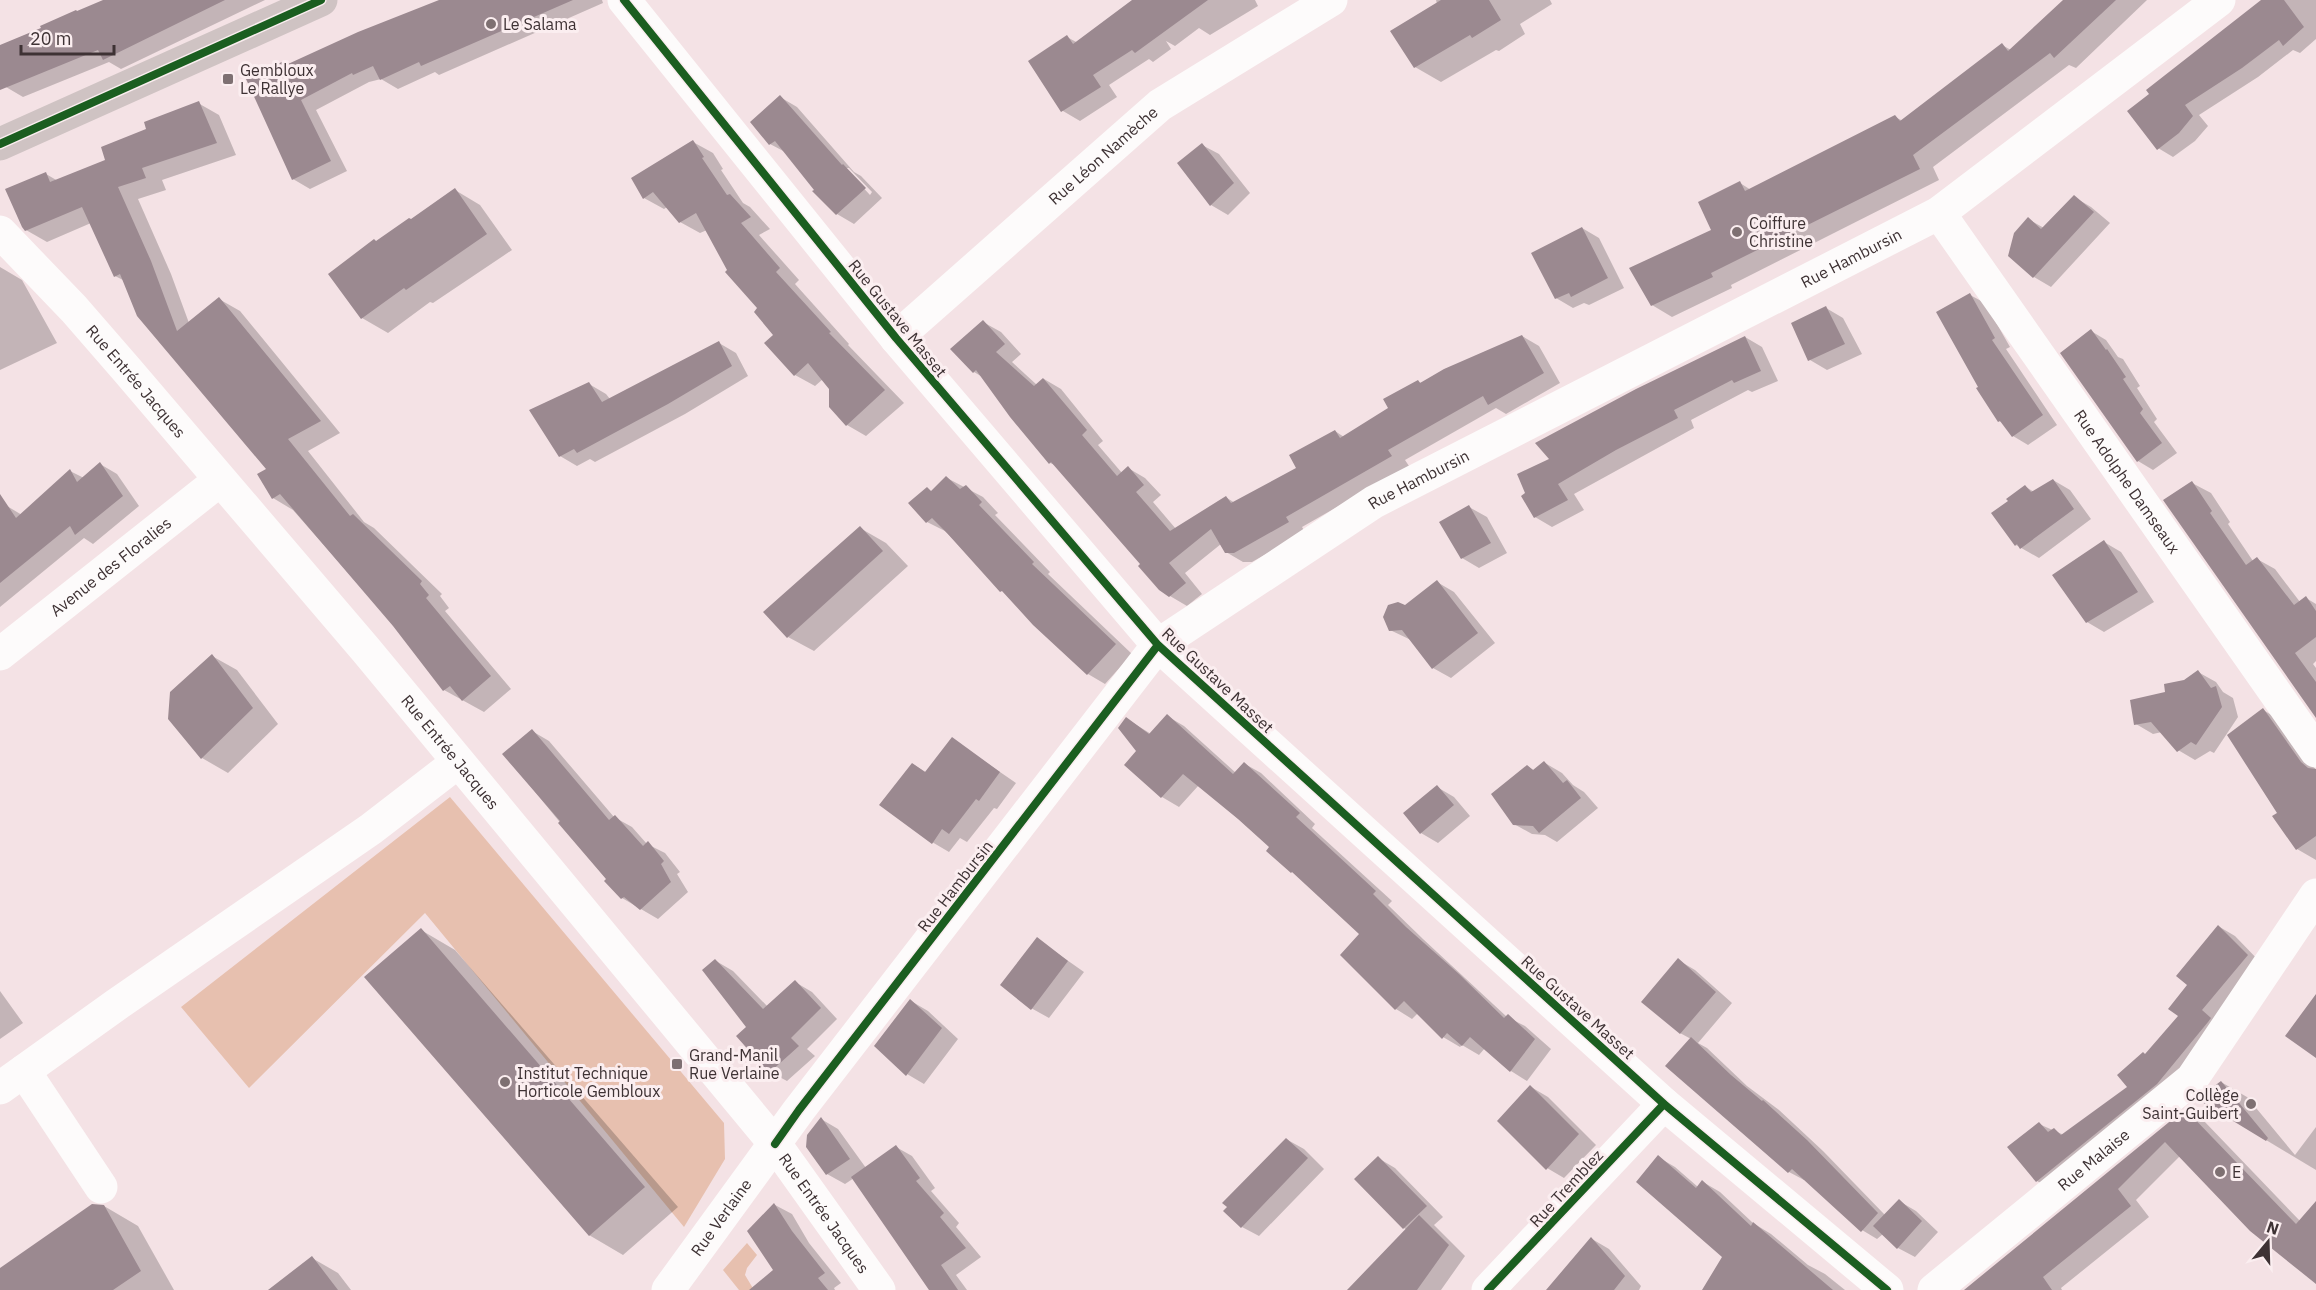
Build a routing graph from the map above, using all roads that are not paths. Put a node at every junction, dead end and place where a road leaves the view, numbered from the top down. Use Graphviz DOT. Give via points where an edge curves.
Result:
graph roads {
  1 [pos="321,0"];
  2 [pos="624,0"];
  3 [pos="1331,0"];
  4 [pos="2219,0"];
  5 [pos="0,144"];
  6 [pos="1939,213"];
  7 [pos="0,232"];
  8 [pos="896,338"];
  9 [pos="220,480"];
  10 [pos="1158,645"];
  11 [pos="0,654"];
  12 [pos="2316,751"];
  13 [pos="458,762"];
  14 [pos="2316,895"];
  15 [pos="12,1079"];
  16 [pos="1664,1104"];
  17 [pos="775,1144"];
  18 [pos="101,1187"];
  19 [pos="668,1290"];
  20 [pos="879,1290"];
  21 [pos="1488,1290"];
  22 [pos="1887,1290"];
  23 [pos="1934,1290"];
  1 -- 5 [label="main road"];
  2 -- 8 [label="street, Rue Gustave Masset"];
  3 -- 8 [label="street, Rue Léon Namèche" via="1160,105"];
  4 -- 6 [label="street, Rue Hambursin"];
  6 -- 10 [label="street, Rue Hambursin" via="1374,502"];
  6 -- 12 [label="street, Rue Adolphe Damseaux"];
  7 -- 9 [label="street, Rue Entrée Jacques" via="74,309"];
  8 -- 10 [label="street, Rue Gustave Masset"];
  9 -- 11 [label="street, Avenue des Floralies"];
  9 -- 13 [label="street, Rue Entrée Jacques"];
  10 -- 16 [label="street, Rue Gustave Masset"];
  10 -- 17 [label="street, Rue Hambursin"];
  13 -- 15 [label="street" via="371,829"];
  13 -- 17 [label="street, Rue Entrée Jacques"];
  14 -- 23 [label="street, Rue Malaise" via="2192,1079"];
  15 -- 18 [label="street"];
  16 -- 21 [label="street, Rue Tremblez"];
  16 -- 22 [label="street, Rue Gustave Masset"];
  17 -- 19 [label="street, Rue Verlaine"];
  17 -- 20 [label="street, Rue Entrée Jacques"];
}
